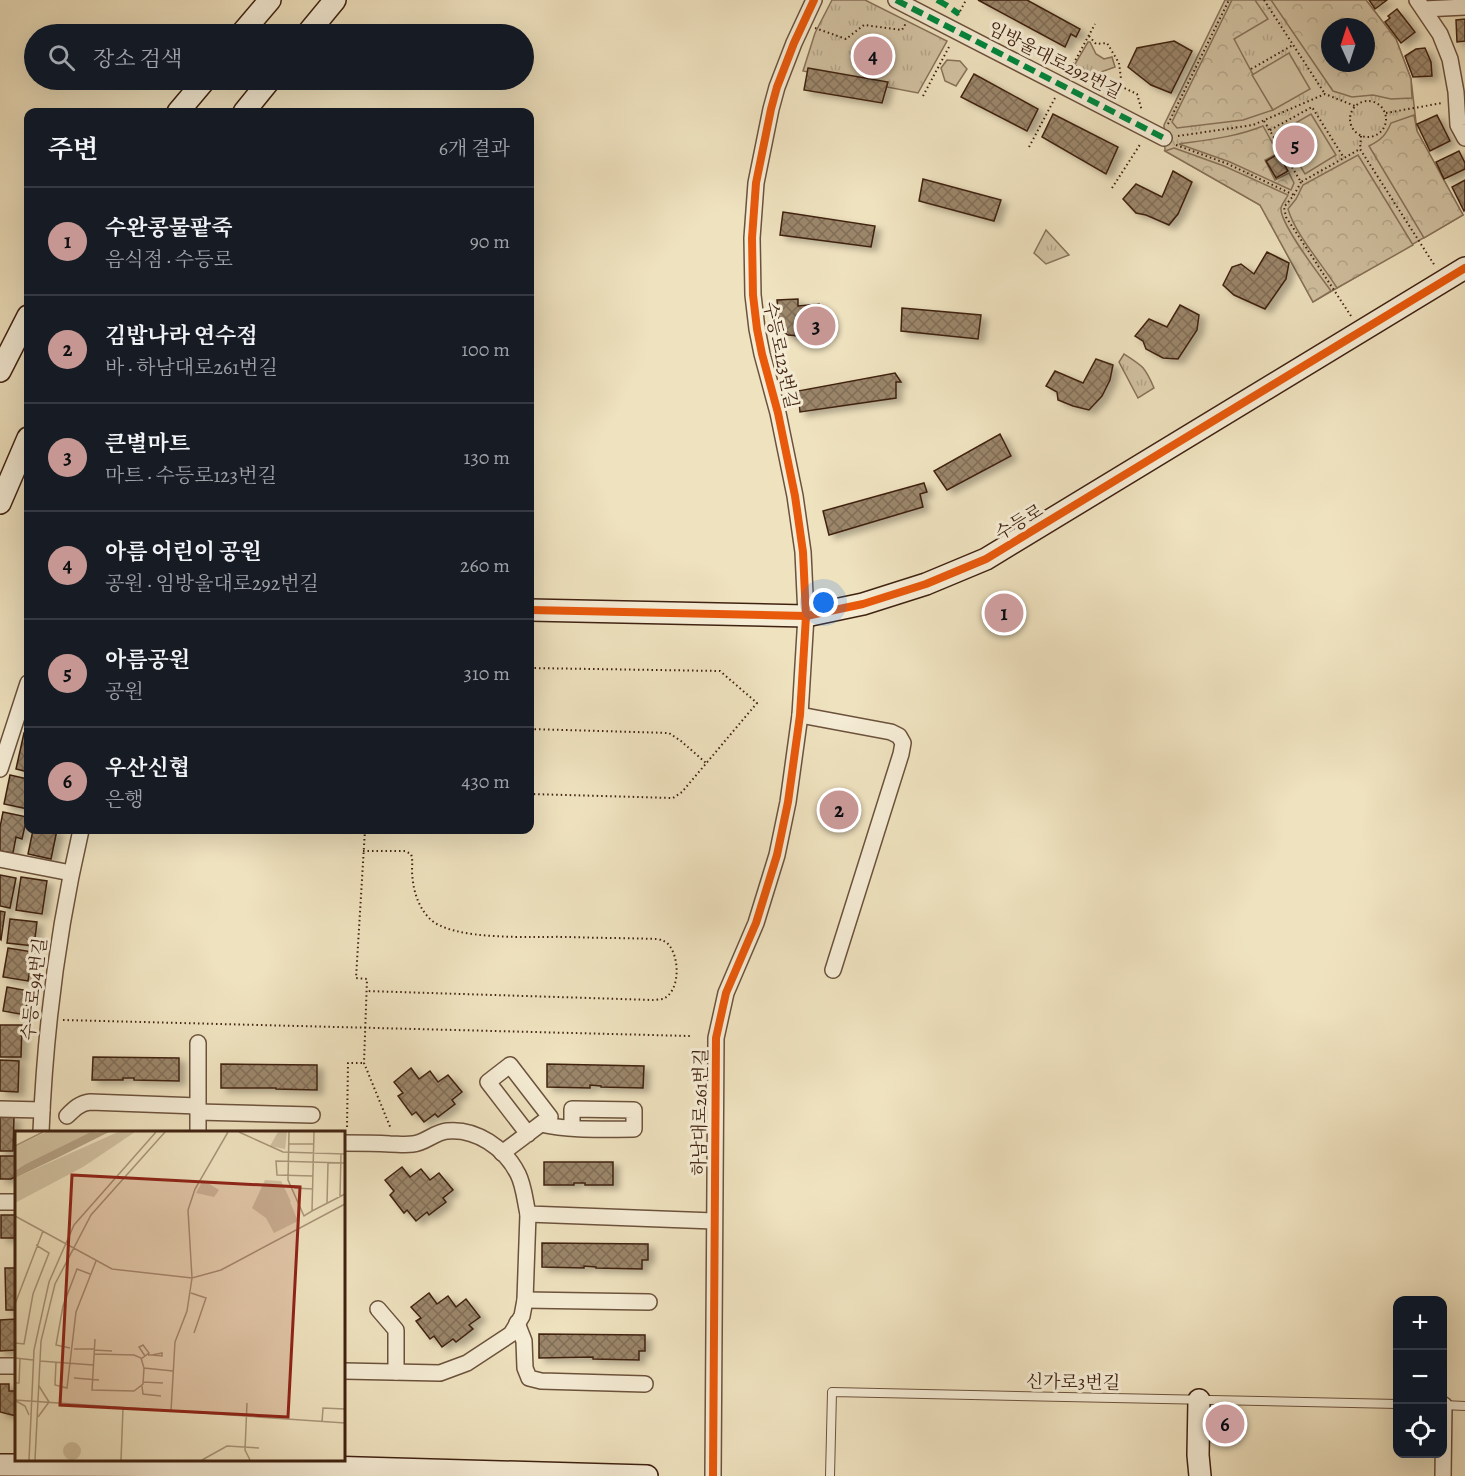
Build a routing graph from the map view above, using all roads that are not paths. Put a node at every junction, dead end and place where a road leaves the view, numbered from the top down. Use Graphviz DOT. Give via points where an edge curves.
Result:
graph roads {
  1 [pos="270,0"];
  2 [pos="335,0"];
  3 [pos="814,0"];
  4 [pos="896,0"];
  5 [pos="1420,5"];
  6 [pos="1465,7"];
  7 [pos="250,24"];
  8 [pos="315,24"];
  9 [pos="196,90"];
  10 [pos="262,90"];
  11 [pos="1456,95"];
  12 [pos="181,108"];
  13 [pos="246,108"];
  14 [pos="1161,136"];
  15 [pos="1465,138"];
  16 [pos="1465,268"];
  17 [pos="24,324"];
  18 [pos="0,371"];
  19 [pos="24,445"];
  20 [pos="15,460"];
  21 [pos="0,503"];
  22 [pos="534,610"];
  23 [pos="806,616"];
  24 [pos="24,695"];
  25 [pos="800,715"];
  26 [pos="0,769"];
  27 [pos="80,834"];
  28 [pos="0,859"];
  29 [pos="71,873"];
  30 [pos="833,970"];
  31 [pos="198,1043"];
  32 [pos="0,1109"];
  33 [pos="198,1109"];
  34 [pos="42,1110"];
  35 [pos="312,1115"];
  36 [pos="67,1116"];
  37 [pos="541,1124"];
  38 [pos="572,1128"];
  39 [pos="41,1131"];
  40 [pos="198,1131"];
  41 [pos="528,1134"];
  42 [pos="345,1143"];
  43 [pos="502,1154"];
  44 [pos="528,1214"];
  45 [pos="714,1221"];
  46 [pos="525,1300"];
  47 [pos="650,1302"];
  48 [pos="378,1309"];
  49 [pos="517,1323"];
  50 [pos="345,1371"];
  51 [pos="396,1372"];
  52 [pos="645,1384"];
  53 [pos="1199,1400"];
  54 [pos="1393,1404"];
  55 [pos="1447,1405"];
  56 [pos="1465,1406"];
  57 [pos="1443,1458"];
  58 [pos="0,1465"];
  59 [pos="401,1473"];
  60 [pos="647,1476"];
  61 [pos="713,1476"];
  62 [pos="830,1476"];
  63 [pos="1200,1476"];
  64 [pos="1443,1476"];
  1 -- 7 [label="street"];
  2 -- 8 [label="street"];
  3 -- 23 [label="street, 수등로123번길" via="777,87 756,183 752,238 757,329 795,496"];
  4 -- 14 [label="street, 임방울대로292번길"];
  5 -- 6 [label="street"];
  5 -- 11 [label="street" via="1440,34 1450,58"];
  9 -- 12 [label="street"];
  10 -- 13 [label="street"];
  11 -- 15 [label="street" via="1458,125"];
  16 -- 23 [label="street, 수등로" via="986,560 864,604"];
  17 -- 18 [label="street"];
  19 -- 20 [label="street"];
  20 -- 21 [label="street"];
  22 -- 23 [label="street, 수등로"];
  23 -- 25 [label="street, 하남대로261번길"];
  24 -- 26 [label="street"];
  25 -- 30 [label="street" via="891,732 903,743"];
  25 -- 45 [label="street, 하남대로261번길" via="789,802 777,855 756,923 726,993 718,1029"];
  27 -- 29 [label="street, 수등로94번길"];
  28 -- 29 [label="street"];
  29 -- 34 [label="street, 수등로94번길" via="48,1019"];
  31 -- 33 [label="street"];
  32 -- 34 [label="street"];
  33 -- 35 [label="street"];
  33 -- 36 [label="street" via="84,1103"];
  33 -- 40 [label="street"];
  34 -- 39 [label="street, 수등로94번길"];
  37 -- 38 [label="street"];
  37 -- 41 [label="street"];
  37 -- 41 [label="street" via="550,1117 510,1065 488,1082"];
  41 -- 43 [label="street"];
  42 -- 43 [label="street" via="415,1144 443,1131 458,1130 486,1140"];
  43 -- 44 [label="street" via="518,1174"];
  44 -- 45 [label="street"];
  44 -- 46 [label="street"];
  45 -- 61 [label="street, 하남대로261번길"];
  46 -- 47 [label="street"];
  46 -- 49 [label="street"];
  48 -- 51 [label="street" via="396,1330"];
  49 -- 51 [label="street" via="511,1334 467,1363 440,1373"];
  49 -- 52 [label="street" via="525,1341 529,1378"];
  50 -- 51 [label="street"];
  53 -- 54 [label="lane, 신가로3번길"];
  53 -- 62 [label="lane, 신가로3번길" via="832,1392"];
  53 -- 63 [label="street"];
  55 -- 56 [label="lane"];
  57 -- 64 [label="street"];
  58 -- 59 [label="street" via="279,1466"];
  59 -- 60 [label="street"];
}
